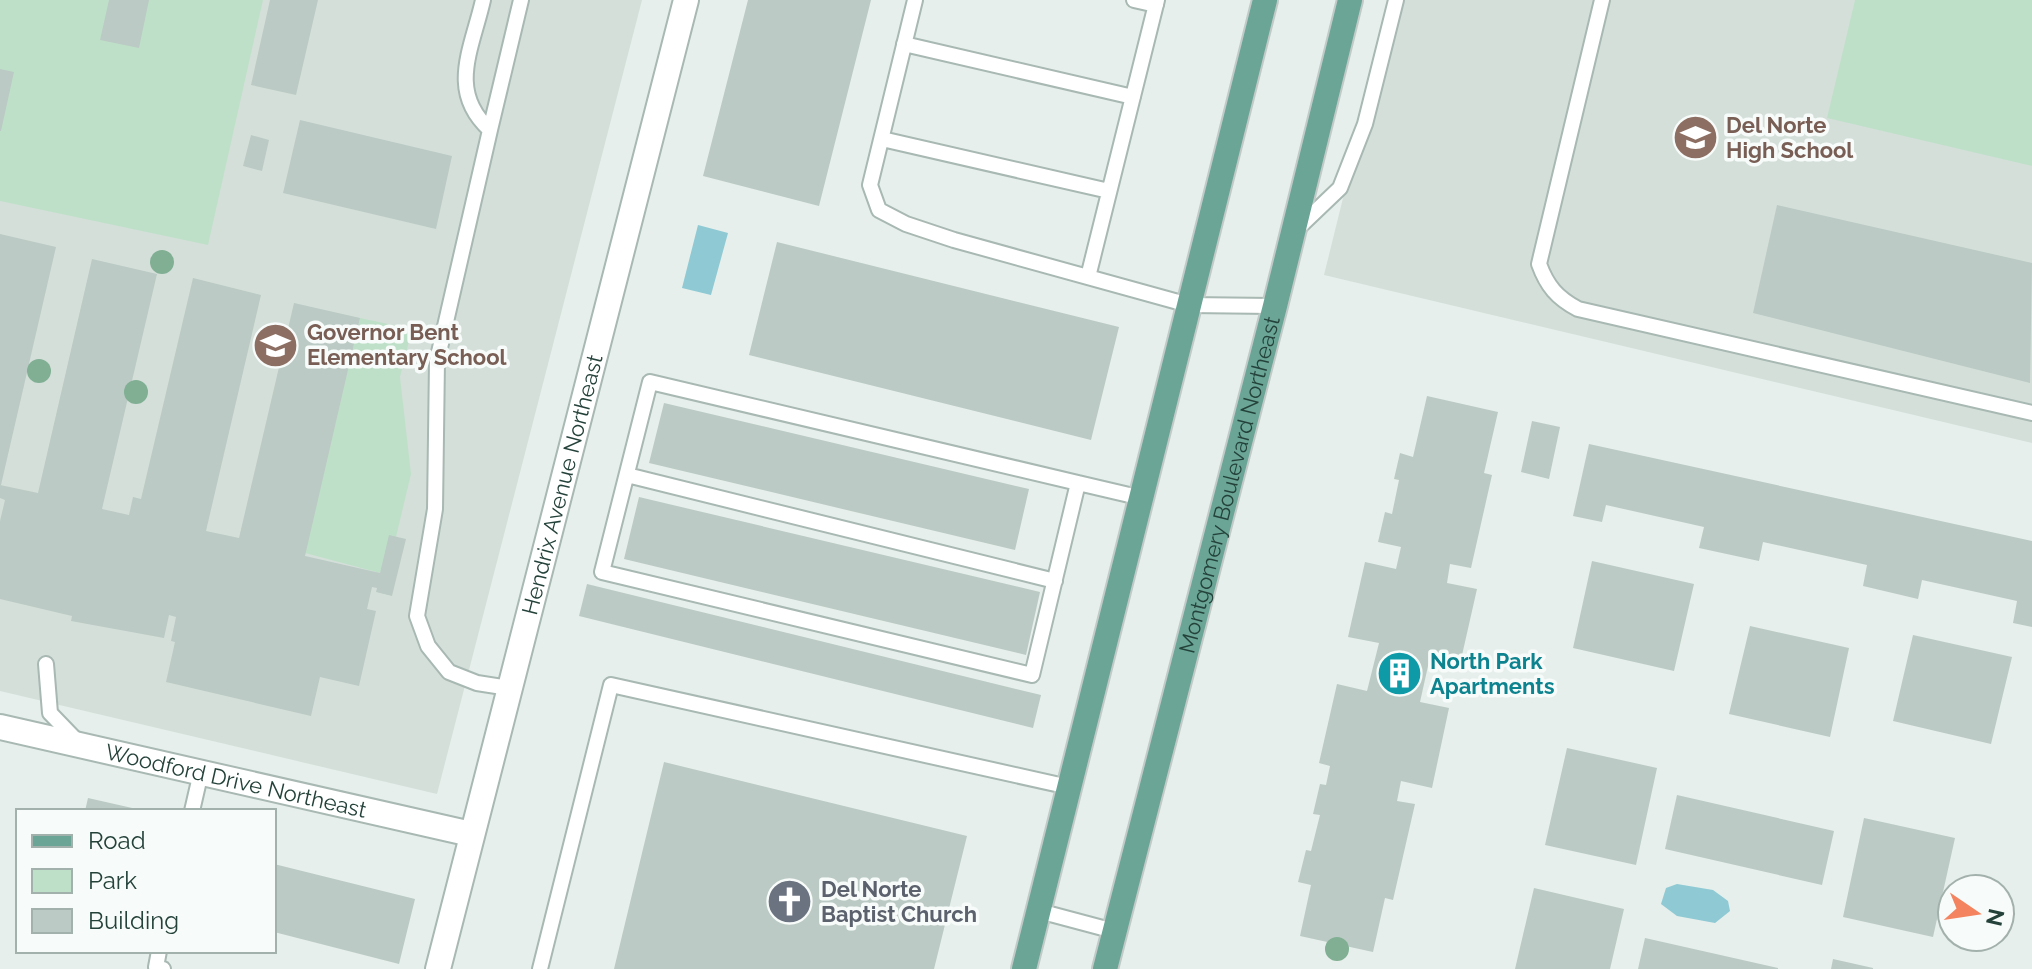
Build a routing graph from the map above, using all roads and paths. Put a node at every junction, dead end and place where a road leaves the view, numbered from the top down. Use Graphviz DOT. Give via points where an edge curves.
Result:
graph roads {
  1 [pos="483,0"];
  2 [pos="521,0"];
  3 [pos="686,0"];
  4 [pos="915,0"];
  5 [pos="1134,0"];
  6 [pos="1265,0"];
  7 [pos="1350,0"];
  8 [pos="1396,0"];
  9 [pos="1602,0"];
  10 [pos="1156,3"];
  11 [pos="904,44"];
  12 [pos="1133,97"];
  13 [pos="490,130"];
  14 [pos="882,139"];
  15 [pos="1109,191"];
  16 [pos="1293,234"];
  17 [pos="1088,277"];
  18 [pos="1189,305"];
  19 [pos="1275,306"];
  20 [pos="2032,413"];
  21 [pos="627,475"];
  22 [pos="1078,483"];
  23 [pos="1142,498"];
  24 [pos="1055,581"];
  25 [pos="46,664"];
  26 [pos="509,688"];
  27 [pos="0,727"];
  28 [pos="81,745"];
  29 [pos="201,772"];
  30 [pos="1069,787"];
  31 [pos="192,809"];
  32 [pos="471,834"];
  33 [pos="1039,911"];
  34 [pos="1114,931"];
  35 [pos="438,969"];
  36 [pos="540,969"];
  37 [pos="1024,969"];
  38 [pos="1105,969"];
  1 -- 13 [label="lane" via="465,78 467,103"];
  2 -- 13 [label="lane"];
  3 -- 26 [label="street, Hendrix Avenue Northeast"];
  4 -- 11 [label="lane"];
  5 -- 10 [label="lane"];
  6 -- 18 [label="main road"];
  7 -- 16 [label="main road, Montgomery Boulevard Northeast"];
  8 -- 16 [label="lane" via="1365,124 1340,188"];
  9 -- 20 [label="lane" via="1539,264 1561,300 1578,309"];
  10 -- 12 [label="lane"];
  11 -- 12 [label="lane"];
  11 -- 14 [label="lane"];
  12 -- 15 [label="lane"];
  13 -- 26 [label="lane" via="437,361 435,509 417,616 428,646 449,672"];
  14 -- 15 [label="lane"];
  14 -- 17 [label="lane" via="870,185 879,210 954,240"];
  15 -- 17 [label="lane"];
  16 -- 19 [label="main road, Montgomery Boulevard Northeast"];
  17 -- 18 [label="lane"];
  18 -- 19 [label="lane"];
  18 -- 23 [label="main road"];
  19 -- 34 [label="main road, Montgomery Boulevard Northeast"];
  21 -- 22 [label="lane" via="650,382"];
  21 -- 24 [label="lane"];
  21 -- 24 [label="lane" via="602,572 1032,675"];
  22 -- 23 [label="lane"];
  22 -- 24 [label="lane"];
  23 -- 30 [label="main road"];
  25 -- 28 [label="lane" via="50,713"];
  26 -- 32 [label="street, Hendrix Avenue Northeast"];
  27 -- 28 [label="street, Woodford Drive Northeast"];
  28 -- 29 [label="street, Woodford Drive Northeast"];
  29 -- 31 [label="lane"];
  29 -- 32 [label="street, Woodford Drive Northeast"];
  30 -- 33 [label="main road"];
  30 -- 36 [label="lane" via="611,685"];
  32 -- 35 [label="street, Hendrix Avenue Northeast"];
  33 -- 34 [label="lane"];
  33 -- 37 [label="main road"];
  34 -- 38 [label="main road, Montgomery Boulevard Northeast"];
}
